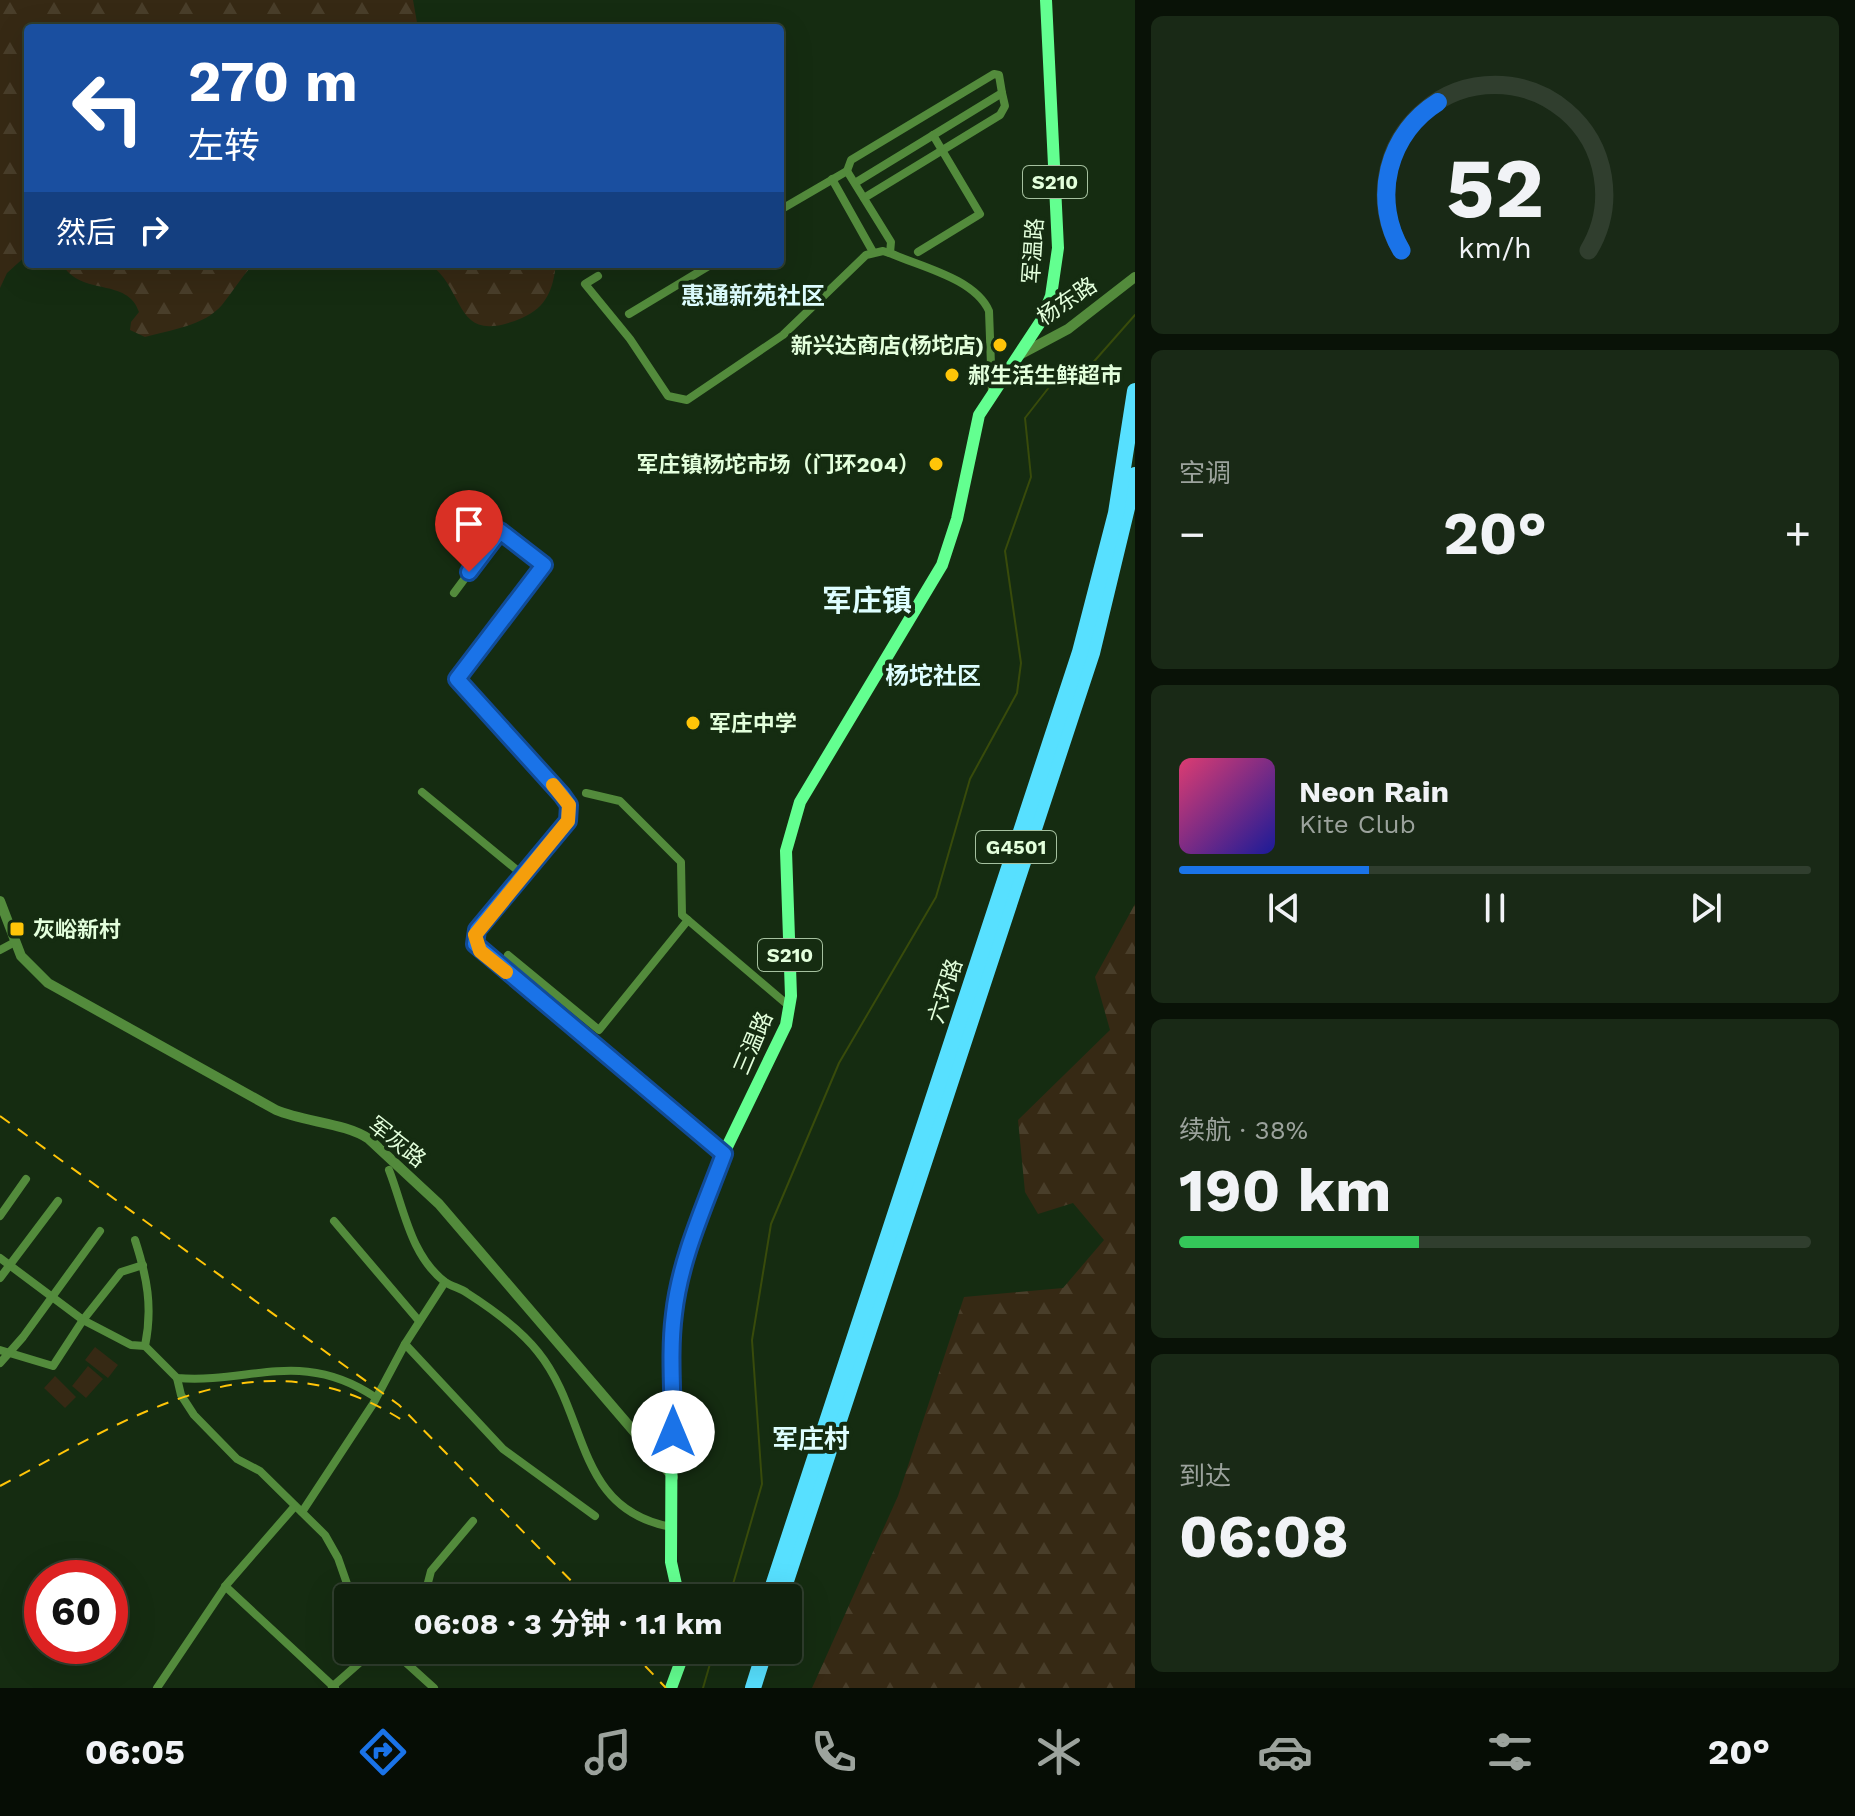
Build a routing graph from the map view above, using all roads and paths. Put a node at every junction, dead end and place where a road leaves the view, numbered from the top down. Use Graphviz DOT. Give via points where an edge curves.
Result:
graph roads {
  1 [pos="1046,0"];
  2 [pos="1002,93"];
  3 [pos="933,135"];
  4 [pos="942,150"];
  5 [pos="847,171"];
  6 [pos="832,179"];
  7 [pos="855,183"];
  8 [pos="864,198"];
  9 [pos="784,208"];
  10 [pos="873,252"];
  11 [pos="918,252"];
  12 [pos="890,253"];
  13 [pos="705,268"];
  14 [pos="598,276"];
  15 [pos="1135,277"];
  16 [pos="629,314"];
  17 [pos="1019,355"];
  18 [pos="1135,391"];
  19 [pos="992,392"];
  20 [pos="973,436"];
  21 [pos="1135,475"];
  22 [pos="454,593"];
  23 [pos="422,792"];
  24 [pos="586,793"];
  25 [pos="523,875"];
  26 [pos="0,901"];
  27 [pos="688,920"];
  28 [pos="15,942"];
  29 [pos="0,950"];
  30 [pos="508,955"];
  31 [pos="789,1006"];
  32 [pos="724,1154"];
  33 [pos="389,1170"];
  34 [pos="26,1179"];
  35 [pos="58,1201"];
  36 [pos="0,1216"];
  37 [pos="334,1221"];
  38 [pos="100,1231"];
  39 [pos="135,1240"];
  40 [pos="0,1258"];
  41 [pos="10,1265"];
  42 [pos="143,1265"];
  43 [pos="0,1278"];
  44 [pos="445,1282"];
  45 [pos="53,1297"];
  46 [pos="873,1299"];
  47 [pos="83,1320"];
  48 [pos="419,1321"];
  49 [pos="405,1344"];
  50 [pos="145,1346"];
  51 [pos="4,1351"];
  52 [pos="0,1363"];
  53 [pos="177,1378"];
  54 [pos="375,1397"];
  55 [pos="673,1477"];
  56 [pos="298,1509"];
  57 [pos="595,1516"];
  58 [pos="473,1521"];
  59 [pos="671,1527"];
  60 [pos="347,1584"];
  61 [pos="428,1584"];
  62 [pos="676,1584"];
  63 [pos="774,1584"];
  64 [pos="785,1584"];
  65 [pos="225,1586"];
  66 [pos="358,1664"];
  67 [pos="407,1664"];
  68 [pos="680,1664"];
  69 [pos="749,1664"];
  70 [pos="761,1664"];
  71 [pos="333,1687"];
  72 [pos="157,1688"];
  73 [pos="434,1688"];
  74 [pos="671,1688"];
  75 [pos="741,1688"];
  76 [pos="753,1688"];
  1 -- 17 [label="main road, 军温路 / S210" via="1056,273 1041,321"];
  2 -- 3 [label="street"];
  2 -- 4 [label="street" via="1000,115"];
  2 -- 5 [label="street" via="1002,81 994,74 851,160"];
  3 -- 4 [label="street"];
  3 -- 7 [label="street"];
  4 -- 8 [label="street"];
  4 -- 11 [label="street" via="980,214"];
  5 -- 6 [label="street"];
  5 -- 7 [label="street"];
  6 -- 9 [label="street"];
  6 -- 10 [label="street"];
  7 -- 8 [label="street"];
  8 -- 12 [label="street" via="891,242"];
  10 -- 12 [label="street"];
  10 -- 14 [label="street" via="783,335 687,400 668,396 585,284"];
  12 -- 19 [label="street" via="957,282 985,303"];
  13 -- 16 [label="street"];
  15 -- 17 [label="street, 杨东路" via="1068,329"];
  17 -- 19 [label="main road, 军温路 / S210"];
  18 -- 46 [label="highway, 六环路 / G4501" via="1116,513 1080,652"];
  19 -- 20 [label="main road, 军温路 / S210"];
  20 -- 31 [label="main road, 三温路 / S210" via="942,565 800,802 791,827 786,851"];
  21 -- 46 [label="highway, 六环路 / G4501" via="1092,653"];
  22 -- 25 [label="street" via="500,531 544,565 457,679 569,805 568,821"];
  23 -- 25 [label="street"];
  24 -- 27 [label="street" via="620,801 681,862 682,915"];
  25 -- 32 [label="street" via="477,930 480,951"];
  26 -- 28 [label="street, 军灰路"];
  27 -- 30 [label="street" via="599,1030"];
  27 -- 31 [label="street"];
  28 -- 29 [label="street"];
  28 -- 55 [label="street, 军灰路" via="28,966 48,983 182,1060 293,1117 360,1132 369,1139 439,1204"];
  31 -- 32 [label="main road, 三温路 / S210" via="777,1049"];
  32 -- 55 [label="main road, 三温路 / S210" via="676,1299"];
  33 -- 44 [label="street" via="410,1238"];
  34 -- 36 [label="street"];
  35 -- 41 [label="street"];
  37 -- 48 [label="street"];
  38 -- 45 [label="street"];
  39 -- 42 [label="street"];
  40 -- 41 [label="street"];
  41 -- 43 [label="street"];
  41 -- 45 [label="street"];
  42 -- 47 [label="street" via="121,1272"];
  42 -- 50 [label="street" via="151,1317"];
  44 -- 48 [label="street"];
  44 -- 59 [label="street" via="516,1329 539,1353 563,1394 594,1477 618,1504 644,1522"];
  45 -- 47 [label="street"];
  45 -- 51 [label="street"];
  46 -- 63 [label="highway, 六环路 / G4501"];
  46 -- 64 [label="highway, 六环路 / G4501"];
  47 -- 50 [label="street" via="131,1345"];
  47 -- 51 [label="street" via="53,1366"];
  48 -- 49 [label="street"];
  49 -- 54 [label="street"];
  49 -- 57 [label="street" via="503,1449"];
  50 -- 53 [label="street"];
  51 -- 52 [label="street"];
  53 -- 54 [label="street" via="268,1369 316,1373 352,1382"];
  53 -- 56 [label="street" via="194,1415"];
  54 -- 56 [label="street"];
  55 -- 59 [label="main road, 三温路 / S210"];
  56 -- 60 [label="street" via="325,1535"];
  56 -- 65 [label="street"];
  58 -- 61 [label="street" via="431,1571"];
  59 -- 62 [label="main road, 三温路 / S210"];
  65 -- 71 [label="street"];
  65 -- 72 [label="street"];
  66 -- 71 [label="street"];
  67 -- 73 [label="street"];
  68 -- 74 [label="main road"];
  69 -- 75 [label="highway"];
  70 -- 76 [label="highway"];
}
